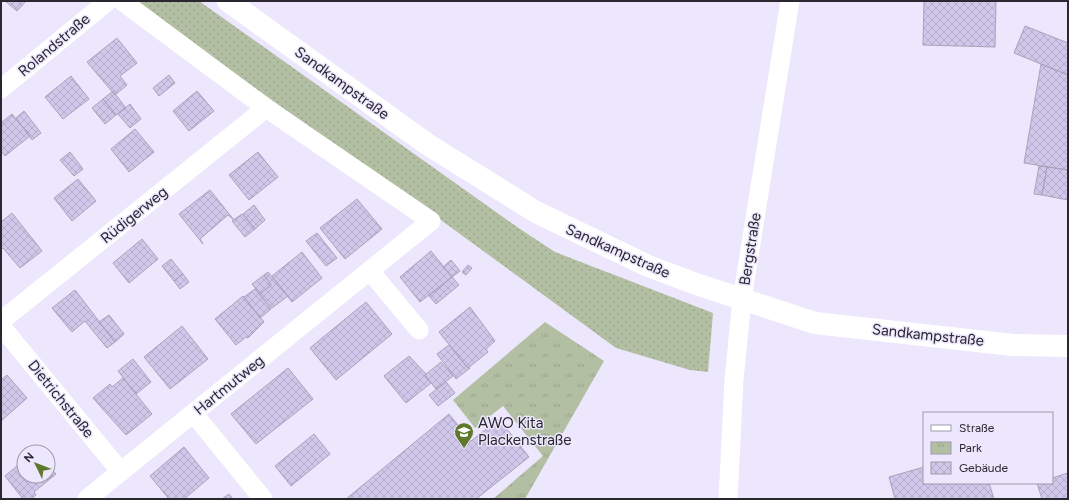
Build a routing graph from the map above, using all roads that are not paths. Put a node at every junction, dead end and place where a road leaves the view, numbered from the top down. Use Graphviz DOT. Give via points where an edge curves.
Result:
graph roads {
  1 [pos="108,1"];
  2 [pos="122,1"];
  3 [pos="228,1"];
  4 [pos="790,1"];
  5 [pos="1,89"];
  6 [pos="266,108"];
  7 [pos="370,271"];
  8 [pos="742,299"];
  9 [pos="1,321"];
  10 [pos="1,326"];
  11 [pos="419,330"];
  12 [pos="1068,346"];
  13 [pos="194,414"];
  14 [pos="121,472"];
  15 [pos="87,499"];
  16 [pos="263,499"];
  17 [pos="728,499"];
  1 -- 5 [label="street, Rolandstraße"];
  2 -- 6 [label="street"];
  3 -- 8 [label="street, Sandkampstraße" via="427,144 536,212 648,266"];
  4 -- 8 [label="street, Bergstraße"];
  6 -- 7 [label="street, Hartmutweg" via="431,221"];
  6 -- 9 [label="street, Rüdigerweg"];
  7 -- 11 [label="street"];
  7 -- 13 [label="street, Hartmutweg"];
  8 -- 12 [label="street, Sandkampstraße" via="814,322 1014,345"];
  8 -- 17 [label="street, Bergstraße" via="734,380"];
  10 -- 14 [label="street, Dietrichstraße"];
  13 -- 14 [label="street, Hartmutweg"];
  13 -- 16 [label="street"];
  14 -- 15 [label="street, Hartmutweg"];
}
